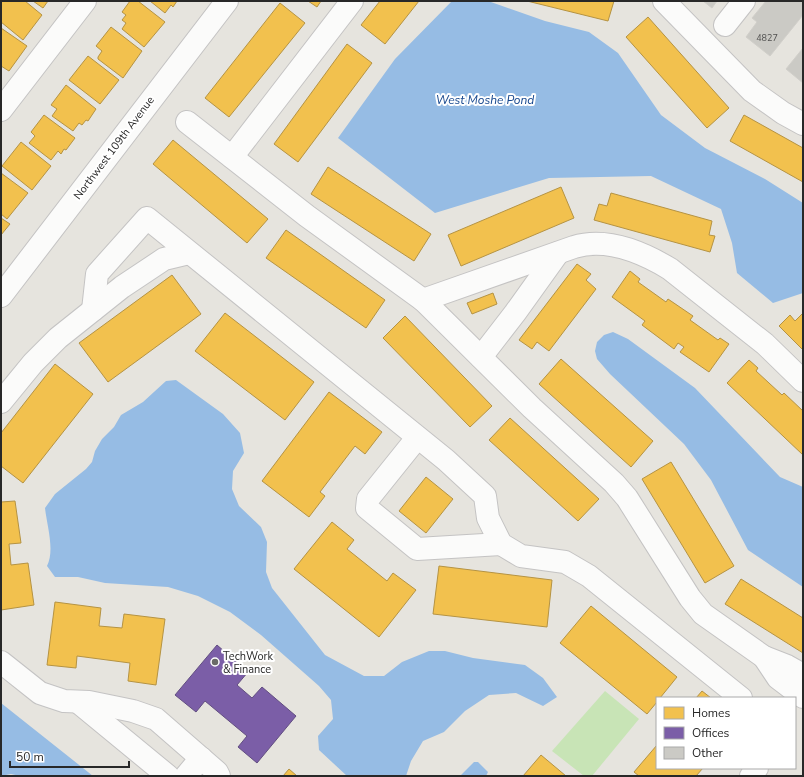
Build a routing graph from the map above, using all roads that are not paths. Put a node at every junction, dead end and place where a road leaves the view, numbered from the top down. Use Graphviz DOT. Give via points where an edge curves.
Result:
graph roads {
  1 [pos="85,1"];
  2 [pos="227,1"];
  3 [pos="352,1"];
  4 [pos="664,1"];
  5 [pos="744,1"];
  6 [pos="725,25"];
  7 [pos="1,110"];
  8 [pos="187,122"];
  9 [pos="803,124"];
  10 [pos="232,157"];
  11 [pos="189,253"];
  12 [pos="558,253"];
  13 [pos="1,296"];
  14 [pos="423,300"];
  15 [pos="93,310"];
  16 [pos="480,357"];
  17 [pos="803,381"];
  18 [pos="1,402"];
  19 [pos="417,438"];
  20 [pos="501,544"];
  21 [pos="764,657"];
  22 [pos="1,662"];
  23 [pos="803,676"];
  24 [pos="740,697"];
  25 [pos="803,697"];
  26 [pos="78,702"];
  27 [pos="201,758"];
  28 [pos="168,776"];
  29 [pos="186,776"];
  30 [pos="219,776"];
  1 -- 7 [label="street"];
  2 -- 13 [label="street, Northwest 109th Avenue"];
  3 -- 10 [label="street"];
  4 -- 9 [label="street" via="752,91 777,110"];
  5 -- 6 [label="street"];
  8 -- 10 [label="street"];
  10 -- 14 [label="street" via="307,216"];
  11 -- 15 [label="street" via="164,259"];
  11 -- 15 [label="street" via="147,218 97,274"];
  11 -- 19 [label="street"];
  12 -- 14 [label="street"];
  12 -- 16 [label="street"];
  12 -- 17 [label="street" via="593,242 653,259 736,320"];
  14 -- 16 [label="street"];
  15 -- 18 [label="street" via="58,338 33,363"];
  16 -- 21 [label="street" via="614,483 627,498 696,606 716,624"];
  19 -- 20 [label="street" via="485,496 488,518"];
  19 -- 20 [label="street" via="368,499 367,508 417,549"];
  20 -- 24 [label="street" via="521,556 565,562 589,576"];
  21 -- 23 [label="street"];
  21 -- 25 [label="street" via="778,678"];
  22 -- 26 [label="street" via="40,693 64,701"];
  26 -- 27 [label="street" via="133,711 156,719"];
  26 -- 28 [label="street"];
  27 -- 29 [label="street"];
  27 -- 30 [label="street"];
}
